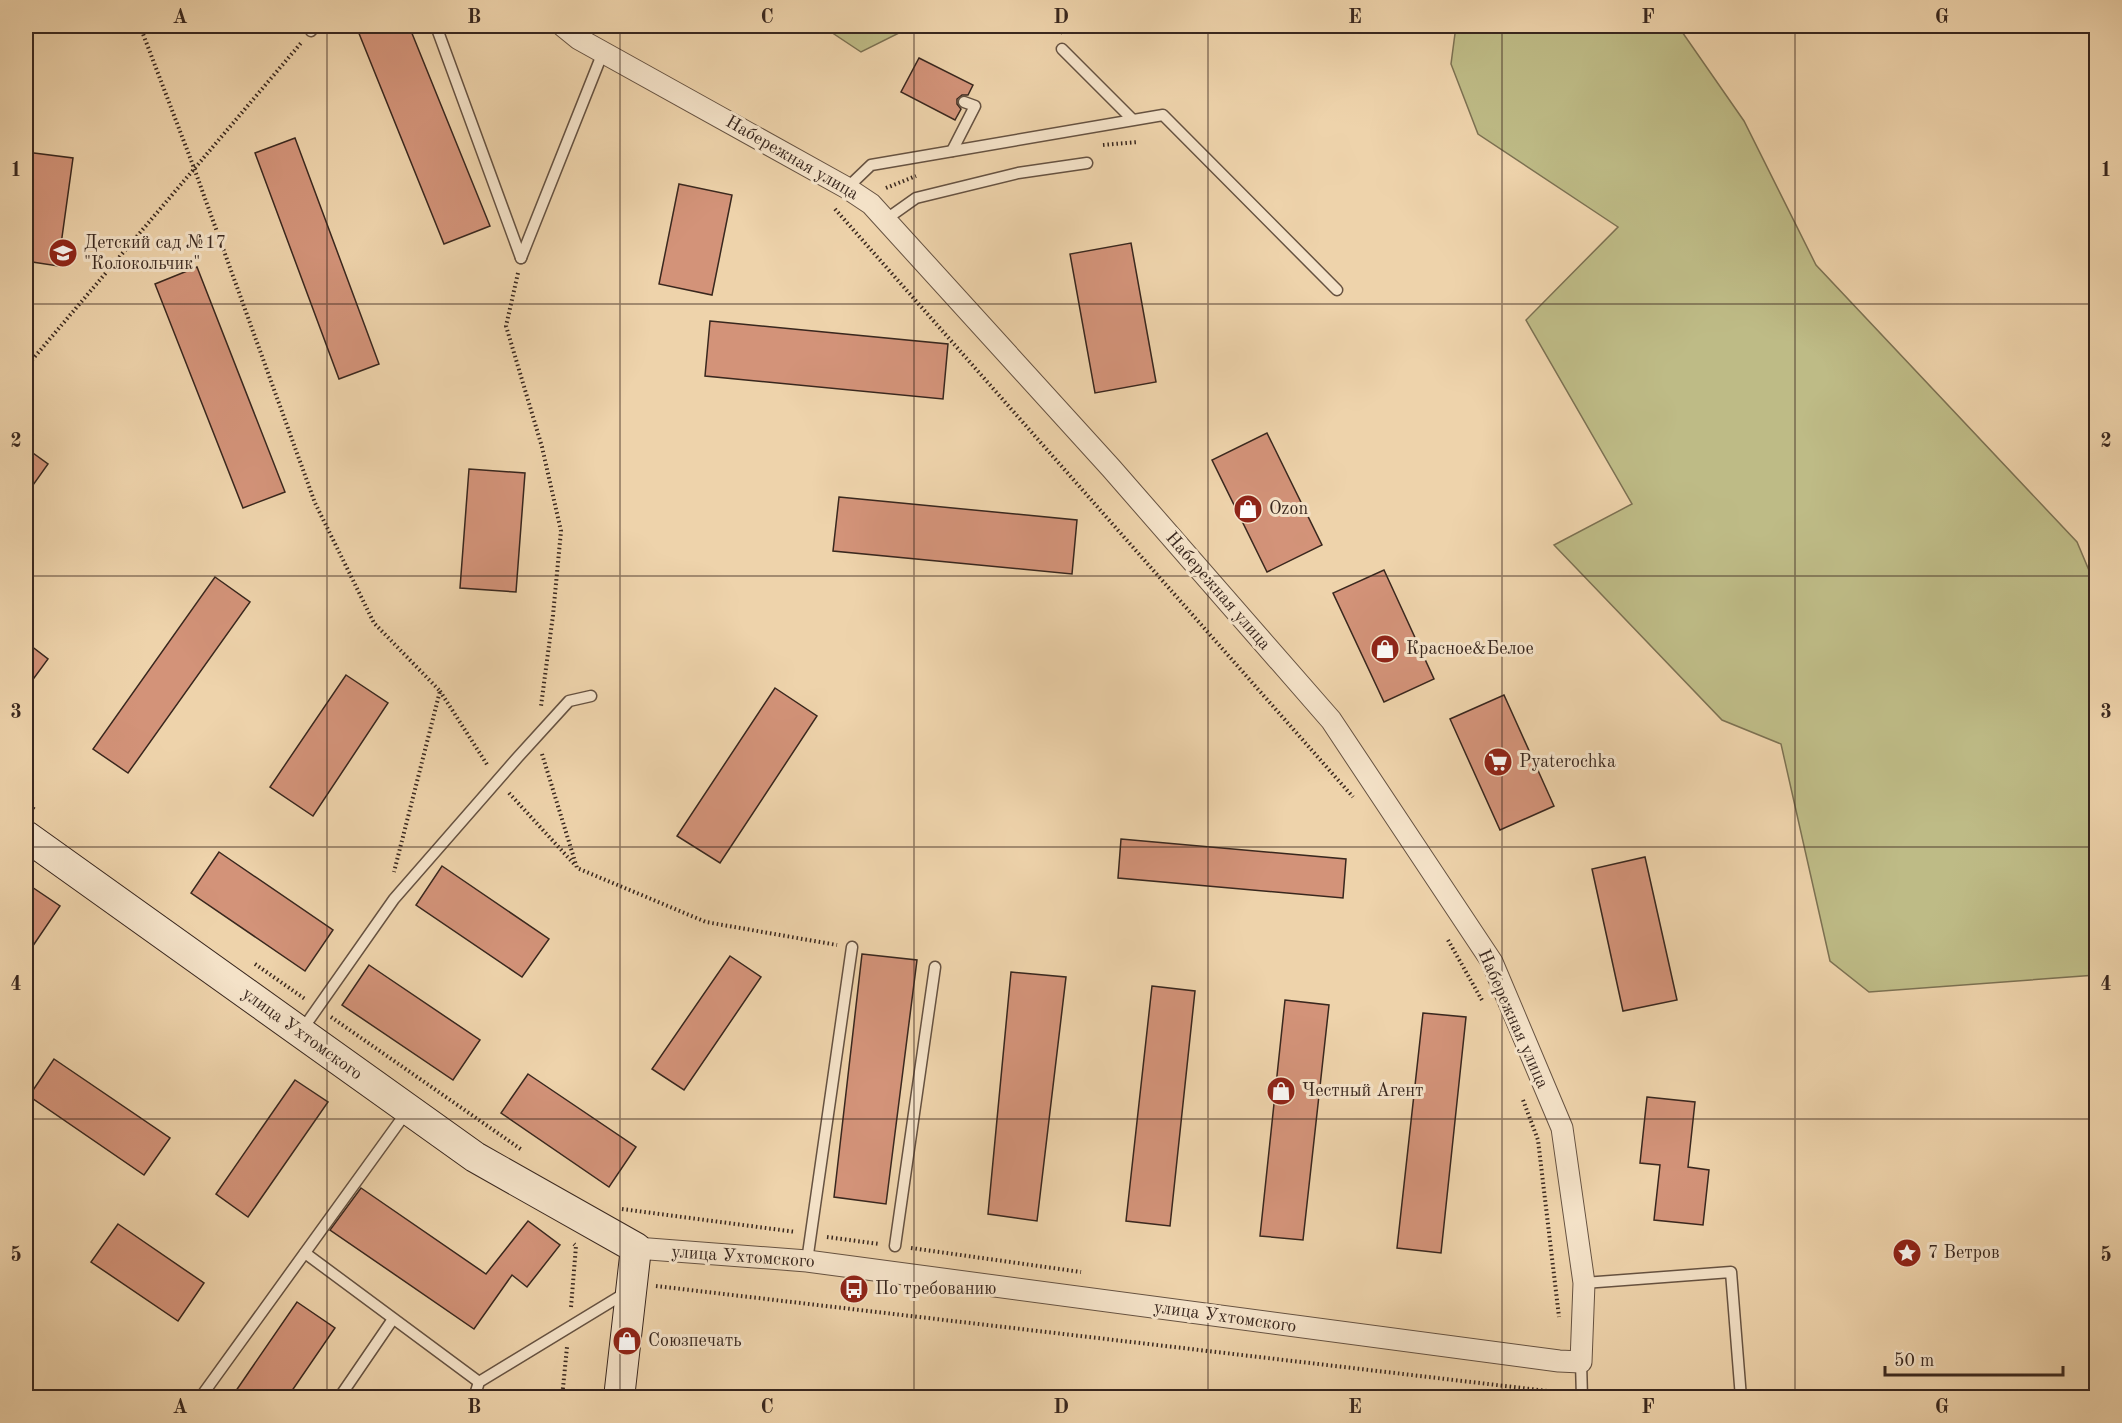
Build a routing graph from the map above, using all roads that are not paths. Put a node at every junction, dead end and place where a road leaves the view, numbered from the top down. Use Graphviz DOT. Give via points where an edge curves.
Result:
graph roads {
  1 [pos="436,26"];
  2 [pos="563,26"];
  3 [pos="1062,49"];
  4 [pos="603,52"];
  5 [pos="964,102"];
  6 [pos="1132,119"];
  7 [pos="952,151"];
  8 [pos="1087,164"];
  9 [pos="847,188"];
  10 [pos="885,220"];
  11 [pos="1337,290"];
  12 [pos="591,696"];
  13 [pos="26,836"];
  14 [pos="852,948"];
  15 [pos="935,967"];
  16 [pos="300,1033"];
  17 [pos="408,1109"];
  18 [pos="895,1246"];
  19 [pos="636,1248"];
  20 [pos="305,1253"];
  21 [pos="807,1261"];
  22 [pos="1584,1283"];
  23 [pos="639,1287"];
  24 [pos="393,1319"];
  25 [pos="1581,1362"];
  26 [pos="479,1382"];
  27 [pos="200,1398"];
  28 [pos="339,1398"];
  29 [pos="474,1398"];
  30 [pos="619,1398"];
  31 [pos="1582,1398"];
  32 [pos="1741,1398"];
  1 -- 4 [label="lane" via="521,258"];
  2 -- 4 [label="street, Набережная улица"];
  3 -- 6 [label="lane"];
  4 -- 9 [label="street, Набережная улица"];
  5 -- 7 [label="lane" via="975,106"];
  6 -- 7 [label="lane"];
  6 -- 11 [label="lane" via="1163,115"];
  7 -- 9 [label="lane" via="871,165"];
  8 -- 10 [label="lane" via="1018,173 916,198"];
  9 -- 10 [label="street, Набережная улица" via="871,204"];
  10 -- 22 [label="street, Набережная улица" via="1111,468 1331,720 1492,962 1562,1128"];
  12 -- 16 [label="lane" via="569,701 536,736 384,914"];
  13 -- 16 [label="street, улица Ухтомского"];
  14 -- 21 [label="lane"];
  15 -- 18 [label="lane"];
  16 -- 17 [label="street, улица Ухтомского"];
  17 -- 19 [label="street, улица Ухтомского" via="474,1157"];
  17 -- 20 [label="lane"];
  19 -- 21 [label="street, улица Ухтомского"];
  19 -- 23 [label="street"];
  20 -- 24 [label="lane"];
  20 -- 27 [label="lane"];
  21 -- 25 [label="street, улица Ухтомского"];
  22 -- 25 [label="street, Набережная улица"];
  22 -- 32 [label="lane" via="1731,1272"];
  23 -- 26 [label="lane"];
  23 -- 30 [label="street"];
  24 -- 26 [label="lane"];
  24 -- 28 [label="lane"];
  25 -- 31 [label="lane"];
  26 -- 29 [label="lane"];
}
